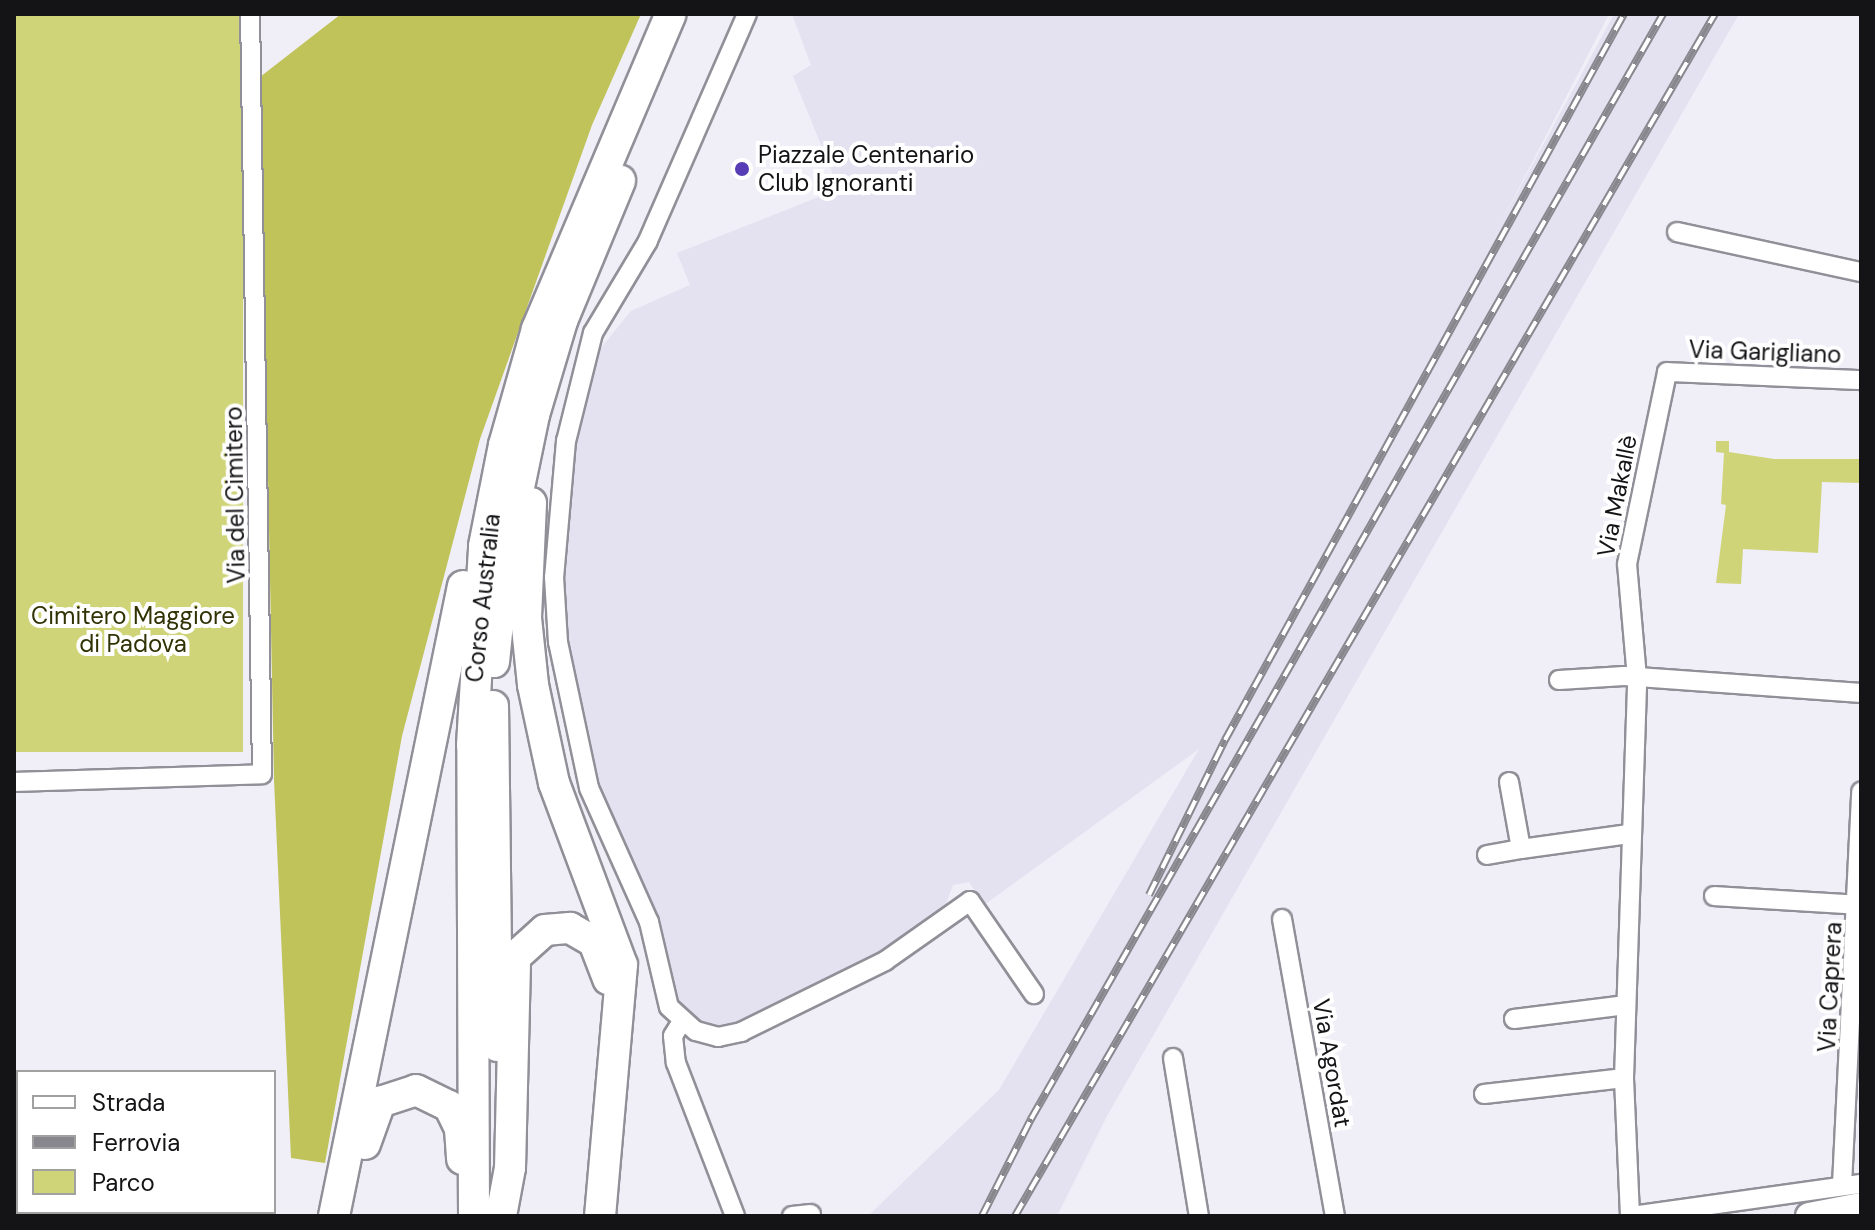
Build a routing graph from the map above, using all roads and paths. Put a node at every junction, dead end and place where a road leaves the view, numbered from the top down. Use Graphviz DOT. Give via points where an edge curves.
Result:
graph roads {
  1 [pos="250,14"];
  2 [pos="671,14"];
  3 [pos="691,14"];
  4 [pos="747,14"];
  5 [pos="1677,232"];
  6 [pos="1861,272"];
  7 [pos="541,352"];
  8 [pos="1667,372"];
  9 [pos="1861,380"];
  10 [pos="1637,678"];
  11 [pos="1559,680"];
  12 [pos="1861,693"];
  13 [pos="14,782"];
  14 [pos="1509,782"];
  15 [pos="1861,791"];
  16 [pos="1629,834"];
  17 [pos="1521,849"];
  18 [pos="1487,855"];
  19 [pos="1714,896"];
  20 [pos="1859,905"];
  21 [pos="1282,919"];
  22 [pos="1034,994"];
  23 [pos="1626,1005"];
  24 [pos="1514,1019"];
  25 [pos="681,1023"];
  26 [pos="1173,1058"];
  27 [pos="1624,1078"];
  28 [pos="1484,1094"];
  29 [pos="1852,1184"];
  30 [pos="1861,1206"];
  31 [pos="1820,1215"];
  32 [pos="334,1216"];
  33 [pos="350,1216"];
  34 [pos="460,1216"];
  35 [pos="474,1216"];
  36 [pos="492,1216"];
  37 [pos="501,1216"];
  38 [pos="585,1216"];
  39 [pos="600,1216"];
  40 [pos="735,1216"];
  41 [pos="1199,1216"];
  42 [pos="1335,1216"];
  43 [pos="1631,1216"];
  1 -- 13 [label="street, Via del Cimitero" via="262,774"];
  2 -- 7 [label="highway, Corso Australia"];
  3 -- 7 [label="highway, Corso Australia"];
  4 -- 25 [label="street" via="648,241 593,333 557,499 558,642 589,788 649,922 669,1007"];
  5 -- 6 [label="street"];
  7 -- 32 [label="highway" via="507,403 473,536"];
  7 -- 35 [label="highway, Corso Australia" via="504,445 478,602"];
  7 -- 36 [label="highway, Corso Australia" via="505,555 492,685"];
  7 -- 39 [label="highway" via="526,618 554,783 622,965"];
  8 -- 9 [label="street, Via Garigliano"];
  8 -- 10 [label="street, Via Makallè" via="1627,564"];
  10 -- 11 [label="street"];
  10 -- 12 [label="street"];
  10 -- 16 [label="street, Via Makallè"];
  14 -- 17 [label="street"];
  15 -- 20 [label="street, Via Caprera"];
  16 -- 17 [label="street"];
  16 -- 23 [label="street, Via Makallè"];
  17 -- 18 [label="street"];
  19 -- 20 [label="street"];
  20 -- 29 [label="street, Via Caprera"];
  21 -- 42 [label="street, Via Agordat"];
  22 -- 25 [label="street" via="970,901 885,961 741,1032 718,1037"];
  23 -- 24 [label="street"];
  23 -- 27 [label="street, Via Makallè"];
  25 -- 40 [label="street" via="673,1036 676,1063"];
  26 -- 41 [label="street"];
  27 -- 28 [label="street"];
  27 -- 43 [label="street, Via Makallè"];
  29 -- 43 [label="street"];
  30 -- 31 [label="main road"];
  33 -- 34 [label="highway" via="370,1121 380,1102 416,1090 449,1106 460,1129"];
  37 -- 38 [label="highway" via="510,1168 515,957 534,936 556,928 594,942 609,985"];
}
